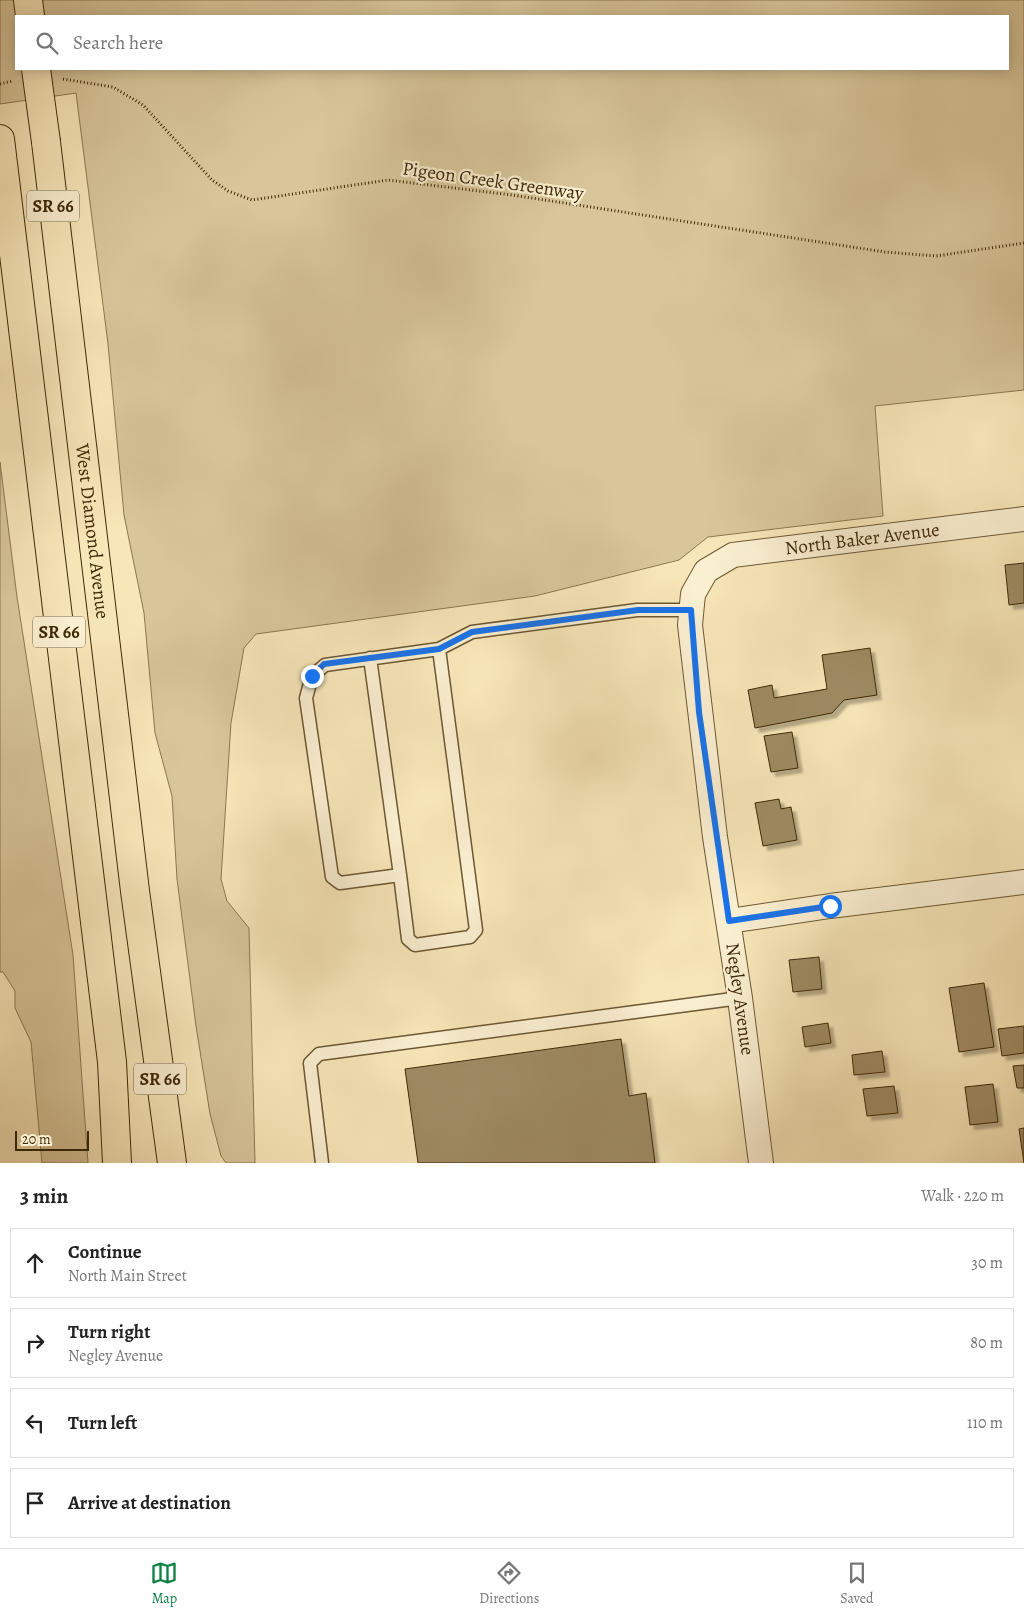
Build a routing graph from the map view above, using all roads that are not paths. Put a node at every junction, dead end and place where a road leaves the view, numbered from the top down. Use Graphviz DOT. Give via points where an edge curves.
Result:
graph roads {
  1 [pos="28,0"];
  2 [pos="30,15"];
  3 [pos="37,76"];
  4 [pos="1,144"];
  5 [pos="1024,519"];
  6 [pos="706,571"];
  7 [pos="691,610"];
  8 [pos="439,649"];
  9 [pos="370,658"];
  10 [pos="400,875"];
  11 [pos="1024,882"];
  12 [pos="729,921"];
  13 [pos="740,998"];
  14 [pos="117,1163"];
  15 [pos="172,1163"];
  16 [pos="322,1163"];
  17 [pos="761,1163"];
  1 -- 2 [label="main road"];
  3 -- 15 [label="main road, West Diamond Avenue / SR 66, bridge" via="148,996"];
  4 -- 14 [label="main road, SR 66" via="112,1062"];
  5 -- 6 [label="street, North Baker Avenue" via="733,555"];
  6 -- 7 [label="street, Negley Avenue" via="693,594"];
  7 -- 8 [label="lane" via="638,610 472,632"];
  7 -- 12 [label="street, Negley Avenue" via="699,712"];
  8 -- 9 [label="lane"];
  8 -- 10 [label="lane" via="476,930 470,937 414,945 408,939"];
  9 -- 10 [label="lane"];
  9 -- 10 [label="lane" via="324,664 312,676 306,698 332,877 340,883"];
  11 -- 12 [label="street"];
  12 -- 13 [label="street, Negley Avenue"];
  13 -- 16 [label="lane" via="319,1054 310,1063"];
  13 -- 17 [label="street, Negley Avenue"];
}
